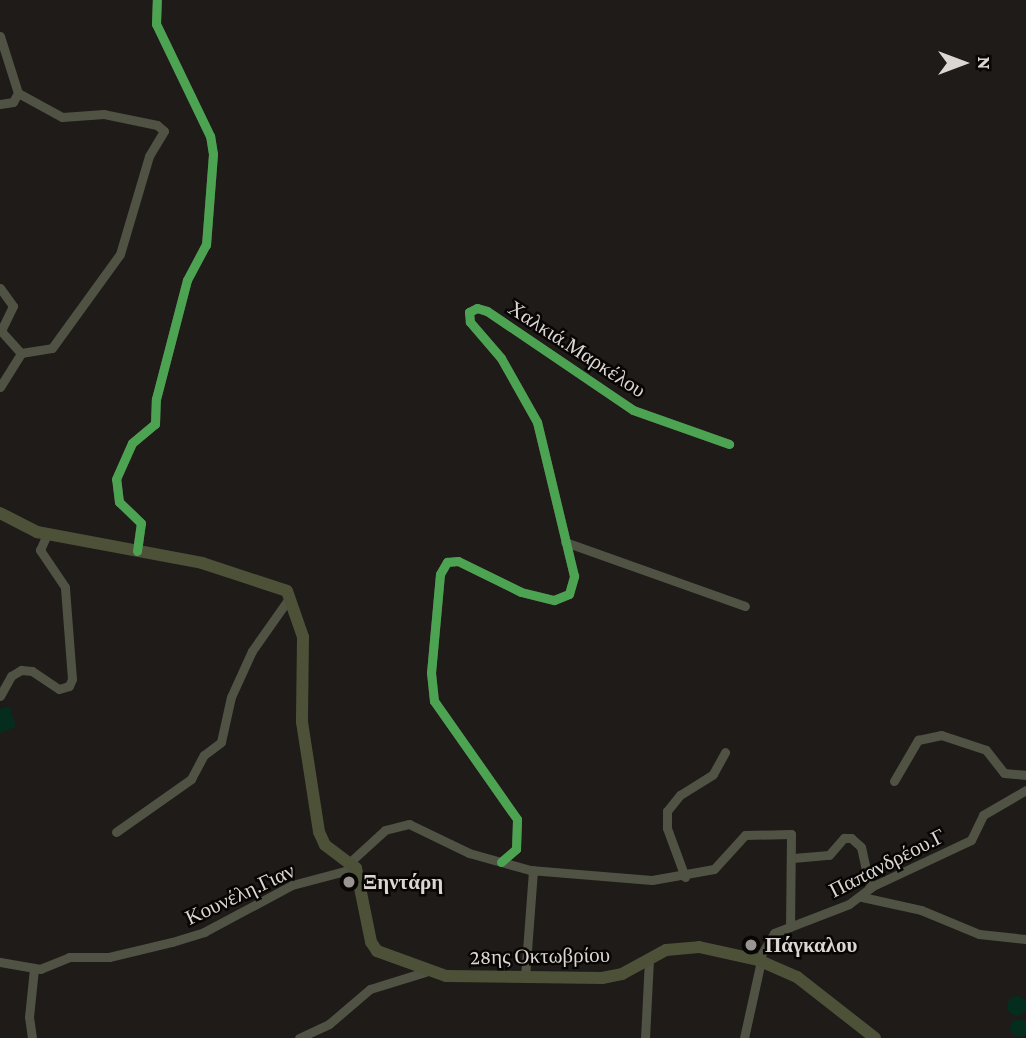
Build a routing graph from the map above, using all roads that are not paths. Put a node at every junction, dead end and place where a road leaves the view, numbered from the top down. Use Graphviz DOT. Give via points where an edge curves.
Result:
graph roads {
  1 [pos="157,0"];
  2 [pos="0,36"];
  3 [pos="18,93"];
  4 [pos="0,104"];
  5 [pos="0,288"];
  6 [pos="21,353"];
  7 [pos="0,387"];
  8 [pos="729,444"];
  9 [pos="0,513"];
  10 [pos="47,534"];
  11 [pos="565,542"];
  12 [pos="138,551"];
  13 [pos="290,597"];
  14 [pos="744,606"];
  15 [pos="0,696"];
  16 [pos="724,752"];
  17 [pos="1026,775"];
  18 [pos="894,781"];
  19 [pos="1026,790"];
  20 [pos="116,832"];
  21 [pos="793,858"];
  22 [pos="500,862"];
  23 [pos="353,865"];
  24 [pos="533,870"];
  25 [pos="685,877"];
  26 [pos="870,888"];
  27 [pos="862,897"];
  28 [pos="790,927"];
  29 [pos="1026,939"];
  30 [pos="649,961"];
  31 [pos="759,961"];
  32 [pos="0,962"];
  33 [pos="34,969"];
  34 [pos="425,972"];
  35 [pos="524,977"];
  36 [pos="32,1038"];
  37 [pos="299,1038"];
  38 [pos="645,1038"];
  39 [pos="744,1038"];
  40 [pos="875,1038"];
  1 -- 12 [label="street" via="156,24 210,136 214,154 206,245 187,280 156,398 155,424 132,443 116,479 119,502 141,523"];
  2 -- 3 [label="street"];
  3 -- 4 [label="street" via="13,102"];
  3 -- 6 [label="street" via="62,117 104,114 164,131 149,156 120,254 49,351"];
  5 -- 6 [label="street" via="13,306 1,331"];
  6 -- 7 [label="street"];
  8 -- 11 [label="street, Χαλκιά.Μαρκέλου" via="633,410 487,311 471,310 470,322 506,365 537,422"];
  9 -- 10 [label="main road"];
  10 -- 12 [label="main road"];
  10 -- 15 [label="street" via="40,550 65,587 72,679 69,686 59,689 32,671 21,670 11,676"];
  11 -- 14 [label="street"];
  11 -- 22 [label="street, Χαλκιά.Μαρκέλου" via="574,582 561,600 521,592 458,561 447,562 440,575 431,673 434,701 517,819 516,849"];
  12 -- 13 [label="main road" via="261,579 282,587"];
  13 -- 20 [label="street" via="252,650 230,697 221,742 204,755 191,779"];
  13 -- 23 [label="main road" via="303,637 302,722 319,832 326,845"];
  16 -- 25 [label="street" via="713,774 680,795 667,811 668,835"];
  17 -- 18 [label="street" via="1004,773 986,750 941,735 918,740"];
  19 -- 26 [label="street, Παπανδρέου.Γ" via="983,815 971,840"];
  21 -- 25 [label="street" via="790,834 745,835 716,868"];
  21 -- 26 [label="street" via="832,853 844,838 851,838 861,847"];
  21 -- 28 [label="street"];
  22 -- 23 [label="street" via="409,824 385,830"];
  22 -- 24 [label="street"];
  23 -- 33 [label="street, Κουνέλη.Γιαν" via="292,886 190,937 118,956 77,956"];
  23 -- 34 [label="main road" via="372,946"];
  24 -- 25 [label="street" via="633,880"];
  24 -- 35 [label="street"];
  26 -- 27 [label="street, Παπανδρέου.Γ"];
  27 -- 28 [label="street, Παπανδρέου.Γ"];
  27 -- 29 [label="street" via="921,911 979,934"];
  28 -- 31 [label="street, Παπανδρέου.Γ" via="771,935"];
  30 -- 31 [label="main road, 28ης Οκτωβρίου" via="682,946"];
  30 -- 35 [label="main road, 28ης Οκτωβρίου" via="610,977"];
  30 -- 38 [label="street"];
  31 -- 39 [label="street"];
  31 -- 40 [label="main road, 28ης Οκτωβρίου" via="797,976"];
  32 -- 33 [label="street"];
  33 -- 36 [label="street" via="29,1017"];
  34 -- 35 [label="main road, 28ης Οκτωβρίου"];
  34 -- 37 [label="street" via="370,989 329,1024"];
}
